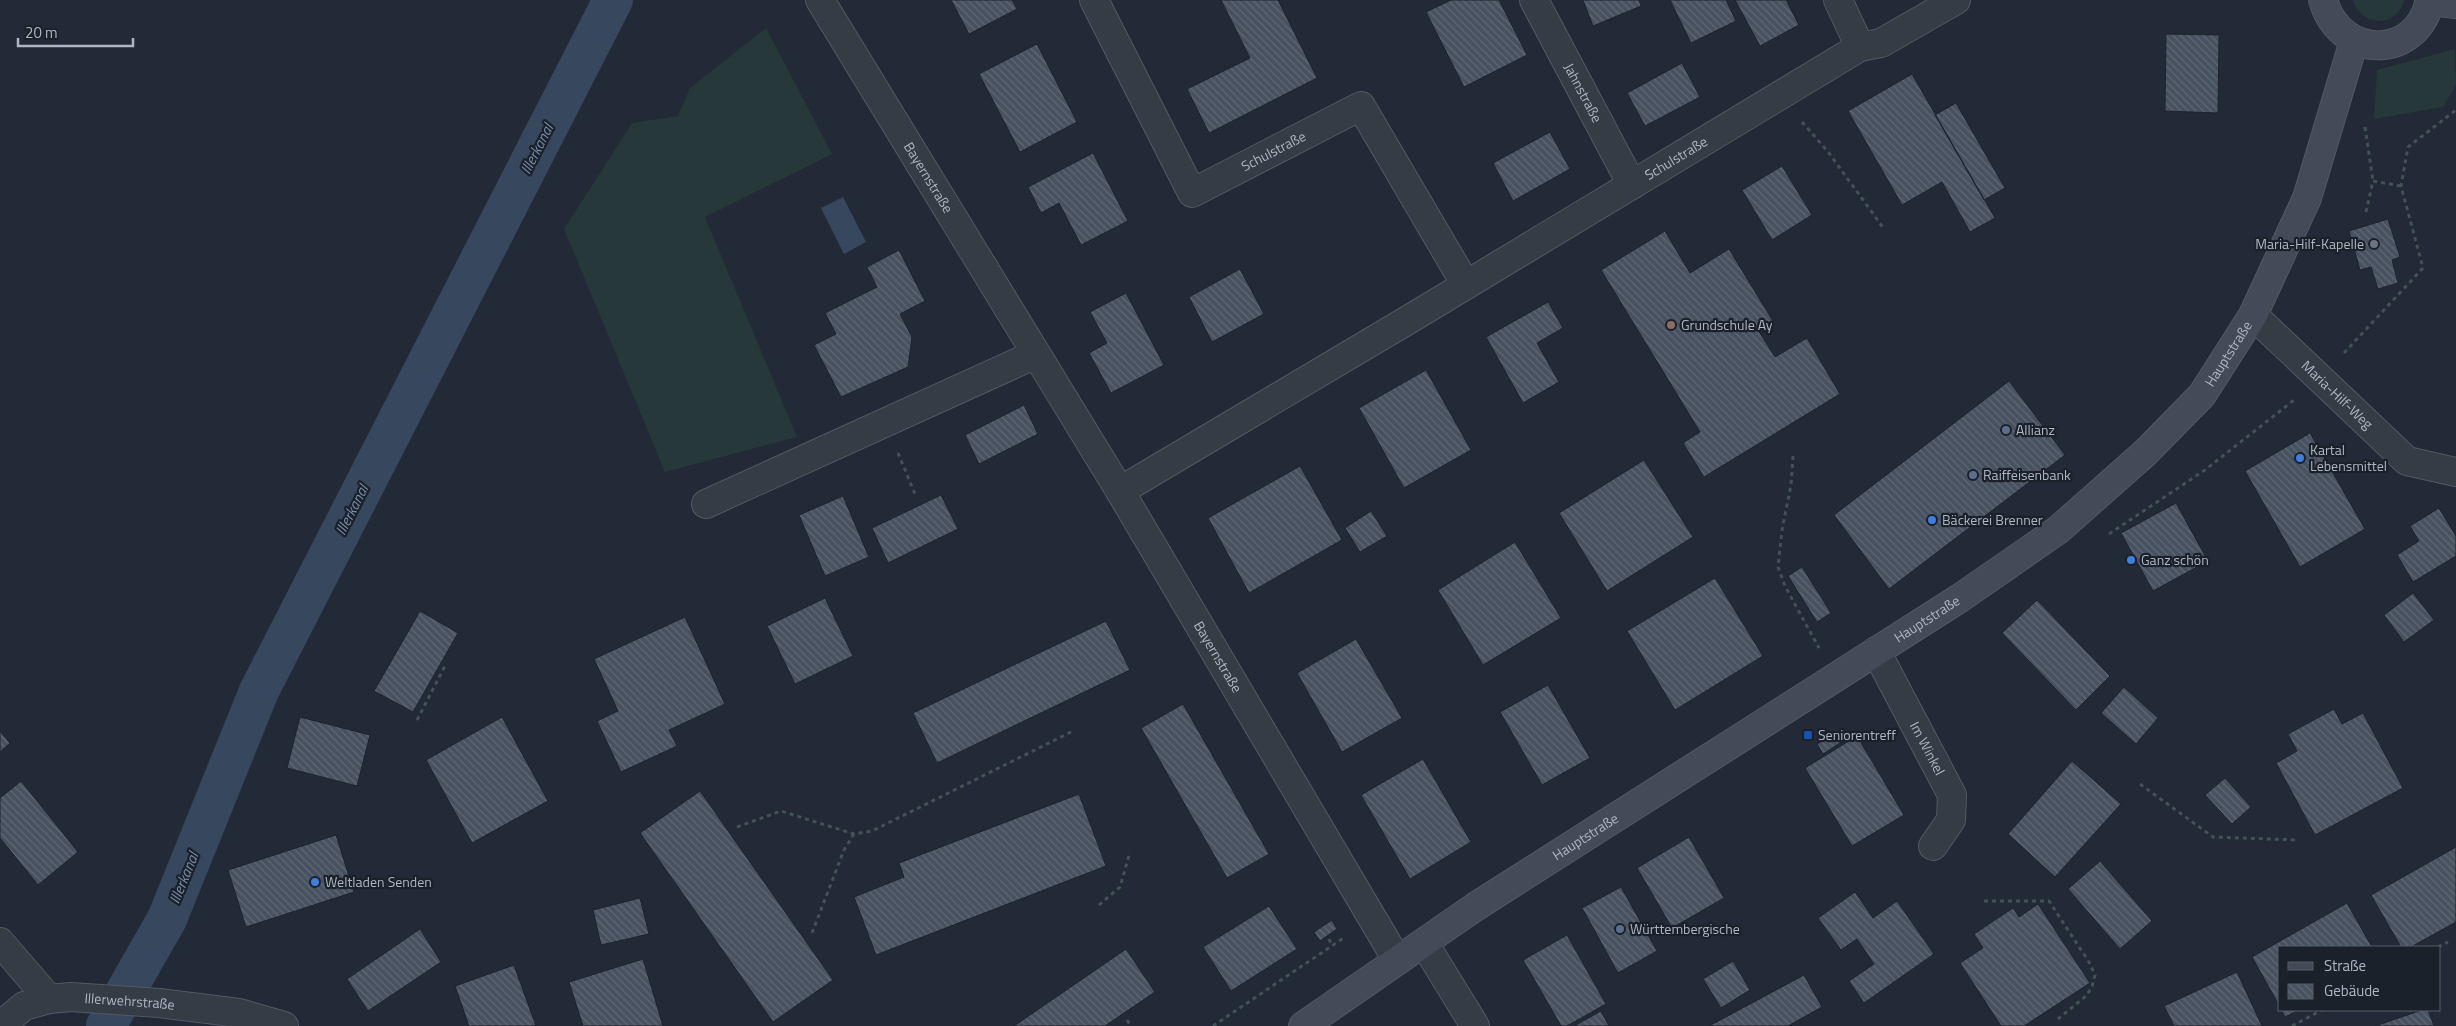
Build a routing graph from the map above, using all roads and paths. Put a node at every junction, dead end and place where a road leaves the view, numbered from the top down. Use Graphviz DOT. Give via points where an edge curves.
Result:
graph roads {
  1 [pos="820,0"];
  2 [pos="1094,0"];
  3 [pos="1534,0"];
  4 [pos="1838,0"];
  5 [pos="1956,0"];
  6 [pos="2323,0"];
  7 [pos="2429,1"];
  8 [pos="2456,4"];
  9 [pos="2354,41"];
  10 [pos="1860,47"];
  11 [pos="1779,96"];
  12 [pos="1632,186"];
  13 [pos="2400,186"];
  14 [pos="2366,212"];
  15 [pos="1884,229"];
  16 [pos="1466,285"];
  17 [pos="2253,315"];
  18 [pos="1036,354"];
  19 [pos="886,422"];
  20 [pos="1793,456"];
  21 [pos="2456,472"];
  22 [pos="1120,491"];
  23 [pos="915,494"];
  24 [pos="706,504"];
  25 [pos="1876,651"];
  26 [pos="446,664"];
  27 [pos="1836,677"];
  28 [pos="417,720"];
  29 [pos="1073,731"];
  30 [pos="2140,784"];
  31 [pos="737,827"];
  32 [pos="854,834"];
  33 [pos="2298,840"];
  34 [pos="1933,846"];
  35 [pos="1130,852"];
  36 [pos="1984,901"];
  37 [pos="1099,905"];
  38 [pos="1373,919"];
  39 [pos="812,933"];
  40 [pos="1329,939"];
  41 [pos="0,942"];
  42 [pos="2448,942"];
  43 [pos="1424,943"];
  44 [pos="1332,946"];
  45 [pos="2440,946"];
  46 [pos="1397,960"];
  47 [pos="60,998"];
  48 [pos="2320,1011"];
  49 [pos="2058,1019"];
  50 [pos="1127,1020"];
  51 [pos="0,1026"];
  52 [pos="284,1026"];
  53 [pos="1131,1026"];
  54 [pos="1213,1026"];
  55 [pos="1303,1026"];
  56 [pos="1475,1026"];
  57 [pos="2292,1026"];
  1 -- 18 [label="street, Bayernstraße"];
  2 -- 16 [label="street, Schulstraße" via="1192,193 1361,106"];
  3 -- 12 [label="street, Jahnstraße"];
  4 -- 10 [label="street"];
  5 -- 10 [label="street, Schulstraße" via="1881,43"];
  6 -- 9 [label="main road" via="2329,18 2339,31"];
  7 -- 8 [label="main road"];
  7 -- 9 [label="main road" via="2426,14 2418,25 2394,43 2367,45"];
  9 -- 17 [label="main road, Hauptstraße" via="2307,198"];
  10 -- 11 [label="street, Schulstraße"];
  11 -- 12 [label="street, Schulstraße"];
  11 -- 15 [label="path" via="1829,153"];
  12 -- 16 [label="street, Schulstraße"];
  13 -- 14 [label="path" via="2373,181"];
  16 -- 22 [label="street, Schulstraße"];
  17 -- 21 [label="street, Maria-Hilf-Weg" via="2407,461"];
  17 -- 25 [label="main road, Hauptstraße" via="2202,395 2146,453 2058,530"];
  18 -- 19 [label="street"];
  18 -- 22 [label="street, Bayernstraße"];
  19 -- 23 [label="path"];
  19 -- 24 [label="street"];
  20 -- 27 [label="path" via="1778,568"];
  22 -- 38 [label="street, Bayernstraße"];
  25 -- 27 [label="main road, Hauptstraße"];
  25 -- 34 [label="street, Im Winkel" via="1952,795 1951,820"];
  26 -- 28 [label="path"];
  27 -- 43 [label="main road, Hauptstraße" via="1475,907"];
  29 -- 32 [label="path" via="872,831"];
  30 -- 33 [label="path" via="2213,837"];
  31 -- 32 [label="path" via="781,811"];
  32 -- 39 [label="path" via="844,850"];
  35 -- 37 [label="path" via="1120,887"];
  36 -- 49 [label="path" via="2048,900 2090,962 2095,975 2092,987"];
  38 -- 44 [label="path"];
  38 -- 46 [label="street, Bayernstraße"];
  40 -- 44 [label="path"];
  41 -- 47 [label="street"];
  42 -- 45 [label="path"];
  43 -- 46 [label="main road, Hauptstraße"];
  43 -- 56 [label="street"];
  44 -- 54 [label="path"];
  46 -- 55 [label="main road, Hauptstraße"];
  47 -- 51 [label="street, Illerwehrstraße" via="24,1006"];
  47 -- 52 [label="street, Illerwehrstraße" via="159,1002 238,1013"];
  48 -- 57 [label="path"];
  50 -- 53 [label="path"];
}
